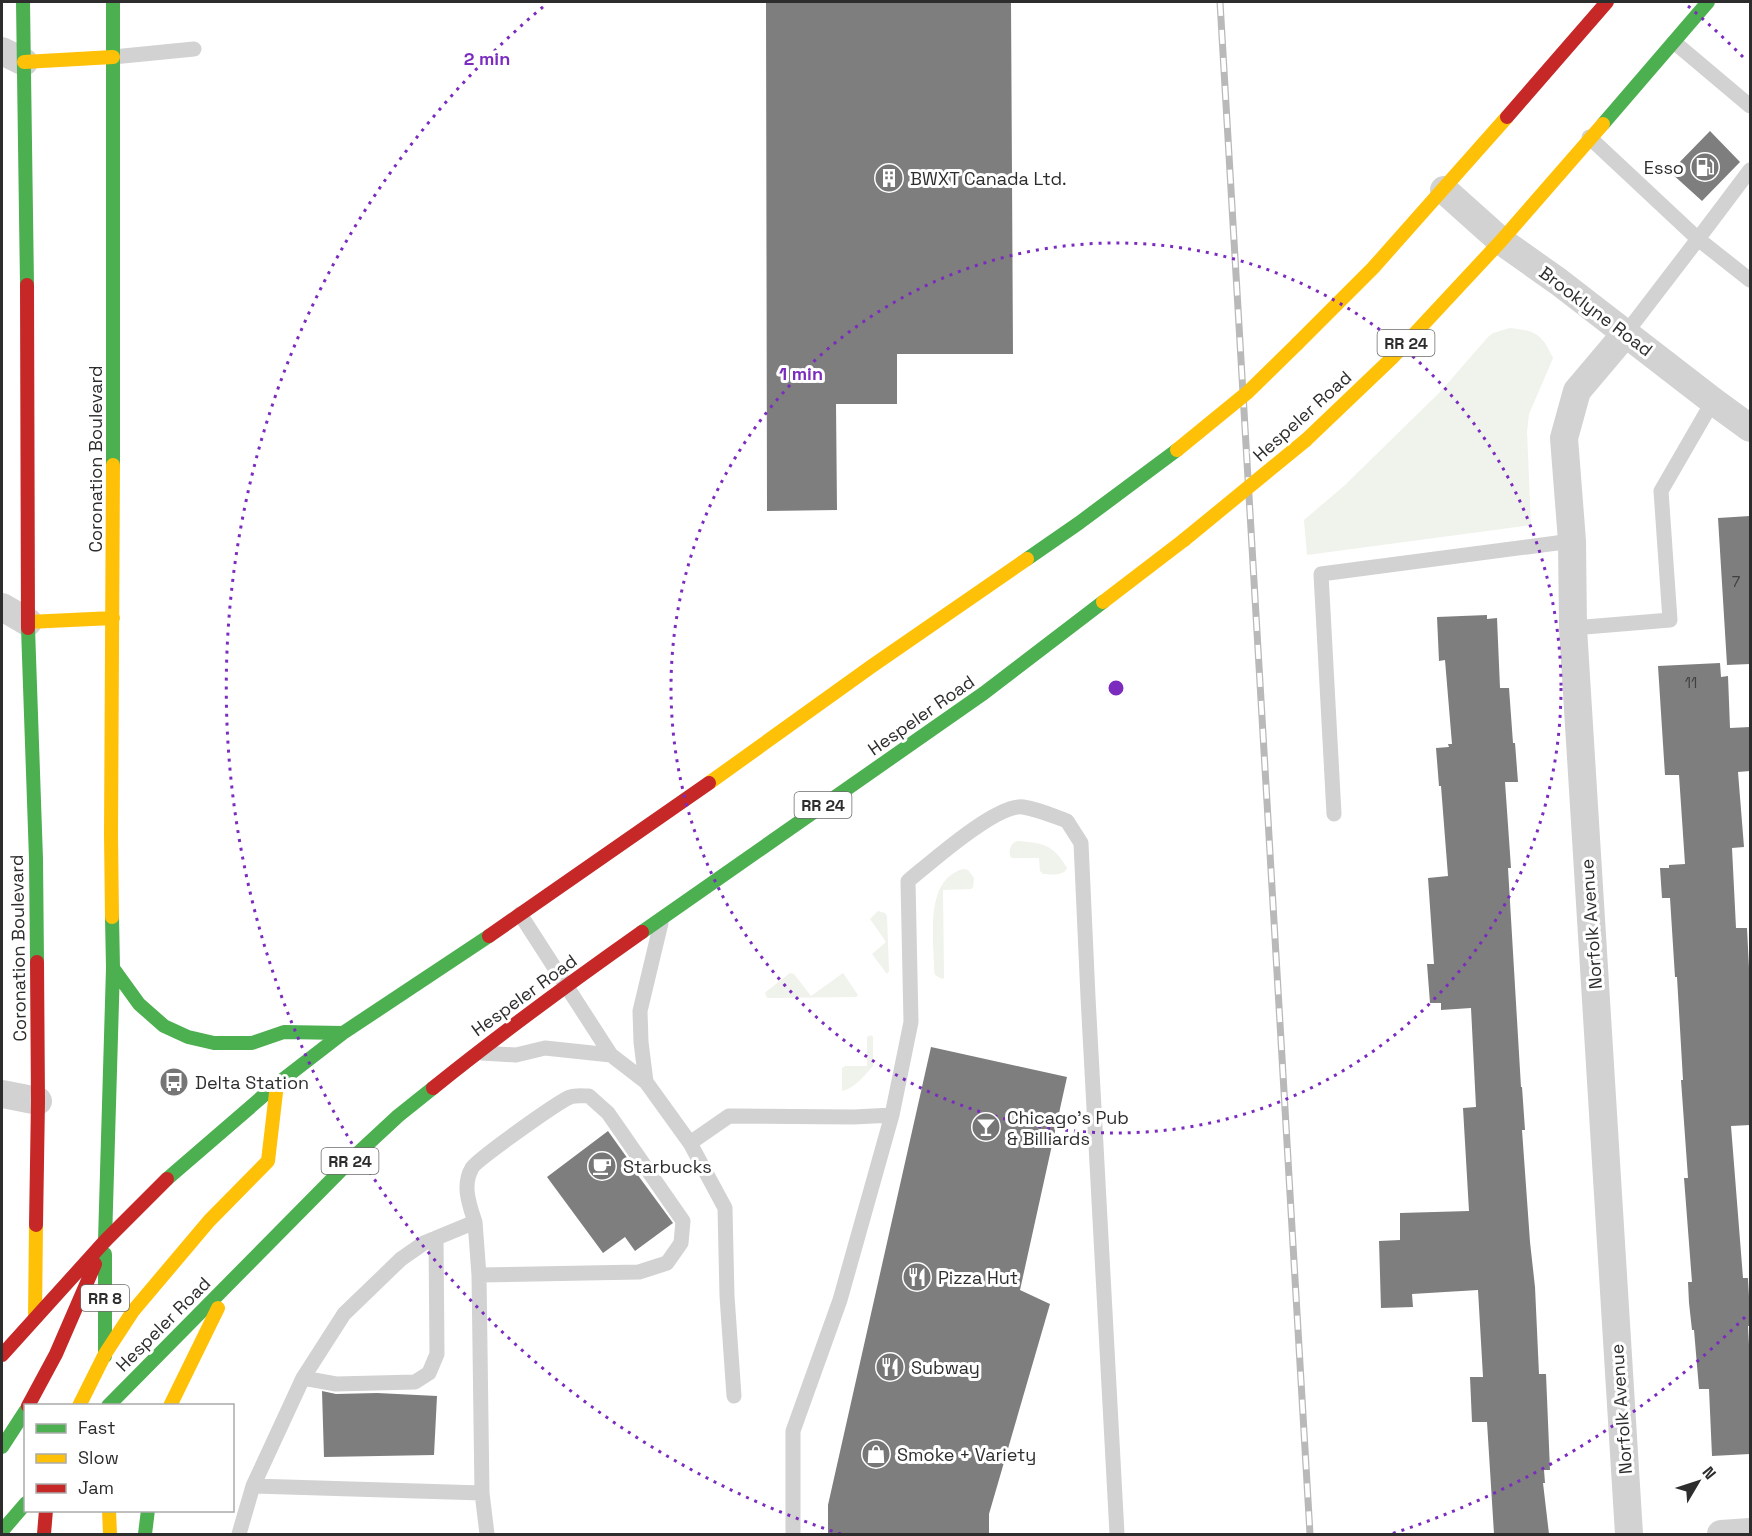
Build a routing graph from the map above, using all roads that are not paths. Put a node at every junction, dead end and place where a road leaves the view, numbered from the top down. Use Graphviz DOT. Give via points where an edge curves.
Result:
graph roads {
  1 [pos="23,2"];
  2 [pos="112,2"];
  3 [pos="1607,2"];
  4 [pos="1708,2"];
  5 [pos="1674,42"];
  6 [pos="194,49"];
  7 [pos="13,57"];
  8 [pos="113,57"];
  9 [pos="1750,106"];
  10 [pos="1589,137"];
  11 [pos="1750,170"];
  12 [pos="1444,190"];
  13 [pos="1698,239"];
  14 [pos="1501,241"];
  15 [pos="1750,280"];
  16 [pos="1626,333"];
  17 [pos="1713,401"];
  18 [pos="1750,428"];
  19 [pos="1572,541"];
  20 [pos="2,607"];
  21 [pos="113,618"];
  22 [pos="28,622"];
  23 [pos="1573,628"];
  24 [pos="1334,814"];
  25 [pos="520,914"];
  26 [pos="662,917"];
  27 [pos="113,968"];
  28 [pos="565,987"];
  29 [pos="343,1033"];
  30 [pos="476,1053"];
  31 [pos="611,1055"];
  32 [pos="646,1082"];
  33 [pos="277,1084"];
  34 [pos="2,1094"];
  35 [pos="38,1101"];
  36 [pos="892,1115"];
  37 [pos="690,1143"];
  38 [pos="475,1222"];
  39 [pos="436,1238"];
  40 [pos="105,1241"];
  41 [pos="479,1275"];
  42 [pos="232,1280"];
  43 [pos="35,1318"];
  44 [pos="36,1341"];
  45 [pos="105,1354"];
  46 [pos="2,1355"];
  47 [pos="37,1365"];
  48 [pos="303,1378"];
  49 [pos="38,1389"];
  50 [pos="734,1396"];
  51 [pos="29,1404"];
  52 [pos="40,1404"];
  53 [pos="80,1404"];
  54 [pos="107,1404"];
  55 [pos="109,1404"];
  56 [pos="171,1404"];
  57 [pos="24,1413"];
  58 [pos="2,1447"];
  59 [pos="253,1486"];
  60 [pos="482,1493"];
  61 [pos="24,1505"];
  62 [pos="46,1512"];
  63 [pos="109,1512"];
  64 [pos="148,1512"];
  65 [pos="2,1531"];
  66 [pos="1750,1532"];
  67 [pos="44,1534"];
  68 [pos="110,1534"];
  69 [pos="145,1534"];
  70 [pos="239,1534"];
  71 [pos="487,1534"];
  72 [pos="793,1534"];
  73 [pos="1117,1534"];
  74 [pos="1629,1534"];
  75 [pos="1721,1534"];
  1 -- 7 [label="main road, Coronation Boulevard"];
  2 -- 8 [label="main road, Coronation Boulevard / RR 8"];
  3 -- 12 [label="main road"];
  4 -- 5 [label="main road, Hespeler Road / RR 24"];
  5 -- 9 [label="lane"];
  5 -- 10 [label="main road, Hespeler Road / RR 24"];
  6 -- 8 [label="lane"];
  7 -- 8 [label="main road"];
  7 -- 22 [label="main road, Coronation Boulevard" via="28,350"];
  8 -- 21 [label="main road, Coronation Boulevard / RR 8"];
  10 -- 13 [label="lane"];
  10 -- 14 [label="main road, Hespeler Road / RR 24"];
  11 -- 13 [label="lane"];
  12 -- 14 [label="street, Brooklyne Road"];
  12 -- 25 [label="main road, bridge" via="1248,392 1177,450 1079,523"];
  13 -- 15 [label="lane"];
  13 -- 16 [label="lane"];
  14 -- 16 [label="street, Brooklyne Road"];
  14 -- 26 [label="main road, Hespeler Road / RR 24, bridge" via="1392,358 1306,440 1184,540 984,693"];
  16 -- 17 [label="street, Brooklyne Road"];
  16 -- 19 [label="street, Norfolk Avenue" via="1577,391 1571,409 1564,438"];
  17 -- 18 [label="street, Brooklyne Road"];
  17 -- 23 [label="lane" via="1661,490 1670,620"];
  19 -- 23 [label="street, Norfolk Avenue"];
  19 -- 24 [label="lane" via="1321,574"];
  20 -- 22 [label="street"];
  21 -- 22 [label="main road"];
  21 -- 27 [label="main road, Coronation Boulevard / RR 8"];
  22 -- 35 [label="main road, Coronation Boulevard" via="36,859"];
  23 -- 74 [label="street, Norfolk Avenue"];
  25 -- 28 [label="lane"];
  25 -- 29 [label="main road"];
  26 -- 28 [label="main road, Hespeler Road / RR 24"];
  26 -- 32 [label="lane" via="640,1011"];
  27 -- 29 [label="main road" via="139,1004 164,1026 188,1037 214,1043 252,1043 284,1032"];
  27 -- 40 [label="main road, Coronation Boulevard / RR 8"];
  28 -- 30 [label="main road, Hespeler Road / RR 24"];
  28 -- 31 [label="lane"];
  29 -- 33 [label="main road"];
  30 -- 31 [label="lane" via="516,1055 545,1048"];
  30 -- 42 [label="main road, Hespeler Road / RR 24" via="357,1154"];
  31 -- 32 [label="lane"];
  32 -- 37 [label="lane"];
  33 -- 40 [label="main road" via="175,1171"];
  33 -- 45 [label="main road" via="268,1161 165,1271"];
  34 -- 35 [label="street"];
  35 -- 43 [label="main road, Coronation Boulevard"];
  36 -- 37 [label="lane" via="729,1116"];
  36 -- 72 [label="lane" via="840,1300 793,1431"];
  36 -- 73 [label="lane" via="910,1022 908,881 1002,811 1021,806 1067,821 1081,843"];
  37 -- 50 [label="lane" via="725,1208"];
  38 -- 39 [label="lane"];
  38 -- 41 [label="lane"];
  38 -- 41 [label="lane" via="466,1183 472,1166 572,1096 589,1096 608,1113 684,1221 681,1243 667,1263 639,1272"];
  39 -- 48 [label="lane" via="401,1259 344,1314"];
  39 -- 48 [label="lane" via="437,1354 429,1373 415,1382 336,1384"];
  40 -- 43 [label="main road"];
  40 -- 45 [label="main road, RR 8"];
  40 -- 49 [label="main road"];
  41 -- 60 [label="lane"];
  42 -- 55 [label="main road, Hespeler Road / RR 24"];
  42 -- 56 [label="main road"];
  43 -- 44 [label="main road, Coronation Boulevard"];
  43 -- 46 [label="main road"];
  45 -- 53 [label="main road"];
  45 -- 54 [label="main road, RR 8"];
  47 -- 49 [label="main road"];
  48 -- 59 [label="lane"];
  49 -- 51 [label="main road"];
  49 -- 52 [label="main road"];
  57 -- 58 [label="main road"];
  59 -- 60 [label="lane"];
  59 -- 70 [label="lane"];
  60 -- 71 [label="lane"];
  61 -- 65 [label="main road"];
  62 -- 67 [label="main road"];
  63 -- 68 [label="main road"];
  64 -- 69 [label="main road"];
  66 -- 75 [label="street"];
}
